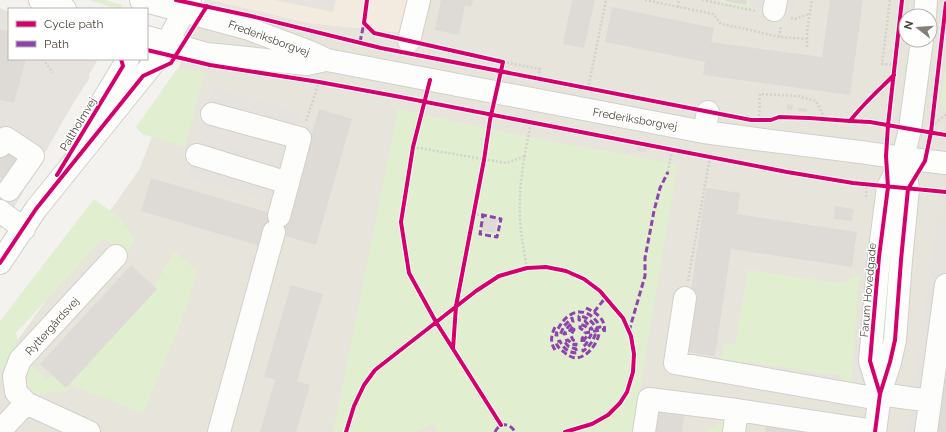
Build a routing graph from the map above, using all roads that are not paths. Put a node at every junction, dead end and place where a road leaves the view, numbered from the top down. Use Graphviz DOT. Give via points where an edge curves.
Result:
graph roads {
  1 [pos="40,0"];
  2 [pos="419,0"];
  3 [pos="153,2"];
  4 [pos="187,6"];
  5 [pos="62,8"];
  6 [pos="148,21"];
  7 [pos="157,40"];
  8 [pos="409,41"];
  9 [pos="921,48"];
  10 [pos="127,60"];
  11 [pos="327,60"];
  12 [pos="212,114"];
  13 [pos="0,146"];
  14 [pos="197,156"];
  15 [pos="903,158"];
  16 [pos="946,163"];
  17 [pos="288,183"];
  18 [pos="4,187"];
  19 [pos="41,204"];
  20 [pos="0,211"];
  21 [pos="24,228"];
  22 [pos="116,256"];
  23 [pos="0,263"];
  24 [pos="946,285"];
  25 [pos="685,298"];
  26 [pos="879,396"];
  27 [pos="930,401"];
  28 [pos="26,403"];
  29 [pos="737,410"];
  30 [pos="0,429"];
  31 [pos="89,432"];
  32 [pos="219,432"];
  33 [pos="644,432"];
  34 [pos="734,432"];
  35 [pos="875,432"];
  36 [pos="926,432"];
  1 -- 5 [label="street"];
  2 -- 8 [label="street"];
  3 -- 4 [label="street, Frederiksborgvej"];
  3 -- 6 [label="street"];
  4 -- 7 [label="street, Paltholmvej"];
  4 -- 11 [label="street, Frederiksborgvej"];
  7 -- 11 [label="street, Frederiksborgvej" via="207,54 307,64"];
  7 -- 19 [label="street, Paltholmvej" via="156,60"];
  9 -- 15 [label="street" via="910,129"];
  10 -- 19 [label="street, Paltholmvej"];
  11 -- 15 [label="street, Frederiksborgvej" via="706,122 769,141"];
  12 -- 17 [label="street" via="300,138"];
  13 -- 18 [label="street" via="6,138 33,156"];
  14 -- 17 [label="street"];
  15 -- 16 [label="street, Frederiksborgvej"];
  15 -- 26 [label="street, Farum Hovedgade" via="908,189 895,340"];
  15 -- 26 [label="street, Farum Hovedgade" via="888,187 879,257 870,361"];
  17 -- 32 [label="street"];
  18 -- 19 [label="street"];
  19 -- 21 [label="street, Paltholmvej"];
  20 -- 21 [label="street"];
  21 -- 23 [label="street, Paltholmvej"];
  22 -- 28 [label="street, Ryttergårdsvej" via="20,360 14,376 16,392"];
  24 -- 27 [label="street"];
  25 -- 26 [label="street" via="674,363"];
  26 -- 27 [label="street"];
  26 -- 35 [label="street, Farum Hovedgade"];
  27 -- 36 [label="street"];
  28 -- 30 [label="street"];
  28 -- 31 [label="street"];
  29 -- 33 [label="street, Farum Hovedgade" via="649,399"];
  29 -- 34 [label="street"];
  29 -- 35 [label="street, Farum Hovedgade"];
}
